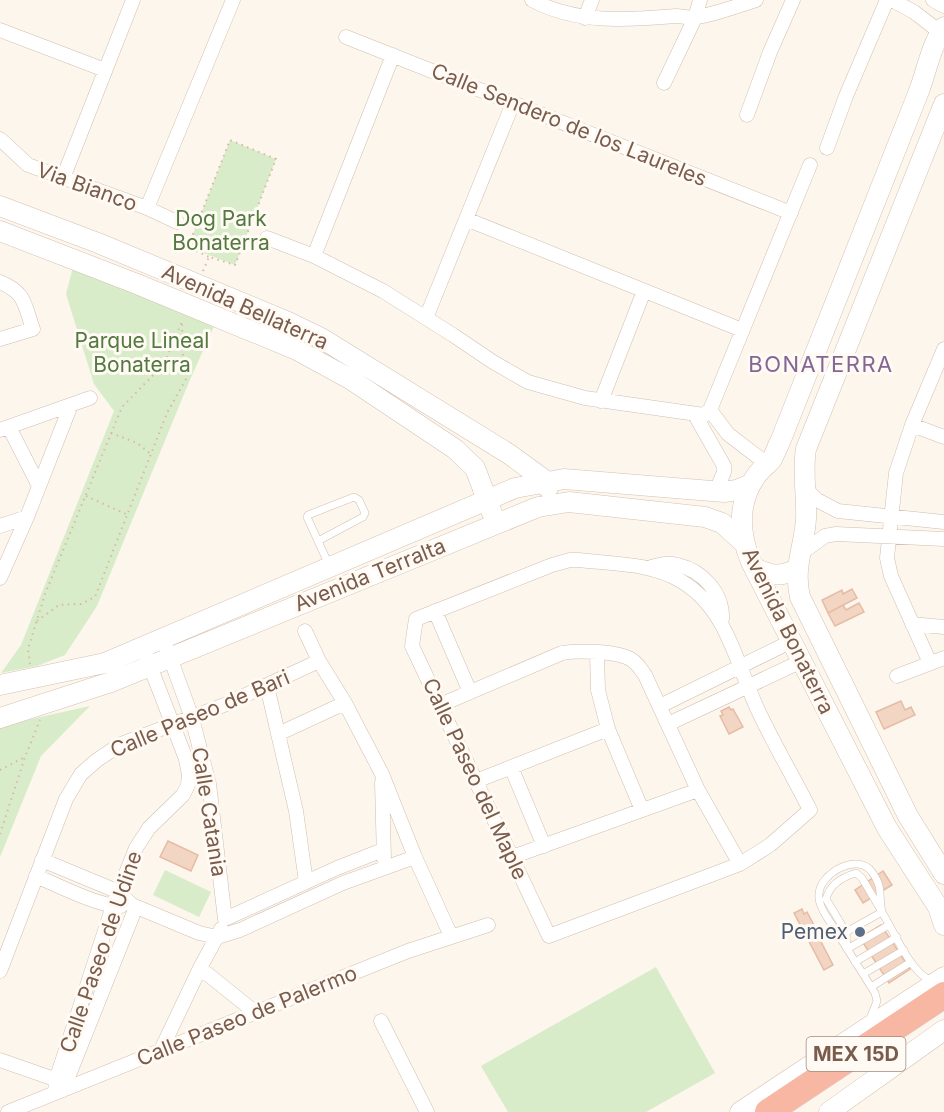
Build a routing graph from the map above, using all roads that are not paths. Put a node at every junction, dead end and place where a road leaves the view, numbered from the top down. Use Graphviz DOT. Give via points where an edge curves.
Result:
graph roads {
  1 [pos="133,0"];
  2 [pos="233,0"];
  3 [pos="532,0"];
  4 [pos="592,0"];
  5 [pos="713,0"];
  6 [pos="756,0"];
  7 [pos="793,0"];
  8 [pos="887,0"];
  9 [pos="892,0"];
  10 [pos="933,0"];
  11 [pos="944,6"];
  12 [pos="694,10"];
  13 [pos="585,18"];
  14 [pos="0,30"];
  15 [pos="940,34"];
  16 [pos="346,37"];
  17 [pos="393,55"];
  18 [pos="944,64"];
  19 [pos="105,70"];
  20 [pos="664,83"];
  21 [pos="513,103"];
  22 [pos="944,104"];
  23 [pos="747,115"];
  24 [pos="1,142"];
  25 [pos="898,145"];
  26 [pos="827,148"];
  27 [pos="924,154"];
  28 [pos="810,165"];
  29 [pos="63,178"];
  30 [pos="0,206"];
  31 [pos="147,208"];
  32 [pos="791,213"];
  33 [pos="466,219"];
  34 [pos="177,222"];
  35 [pos="0,231"];
  36 [pos="267,238"];
  37 [pos="314,256"];
  38 [pos="0,282"];
  39 [pos="644,291"];
  40 [pos="840,292"];
  41 [pos="865,300"];
  42 [pos="426,318"];
  43 [pos="742,330"];
  44 [pos="0,339"];
  45 [pos="944,349"];
  46 [pos="90,398"];
  47 [pos="600,400"];
  48 [pos="71,405"];
  49 [pos="703,413"];
  50 [pos="912,425"];
  51 [pos="4,428"];
  52 [pos="944,437"];
  53 [pos="737,441"];
  54 [pos="719,456"];
  55 [pos="769,461"];
  56 [pos="803,467"];
  57 [pos="546,482"];
  58 [pos="751,484"];
  59 [pos="39,486"];
  60 [pos="805,488"];
  61 [pos="716,491"];
  62 [pos="489,500"];
  63 [pos="553,505"];
  64 [pos="27,517"];
  65 [pos="891,517"];
  66 [pos="944,522"];
  67 [pos="495,524"];
  68 [pos="0,526"];
  69 [pos="889,537"];
  70 [pos="944,539"];
  71 [pos="318,540"];
  72 [pos="744,543"];
  73 [pos="798,562"];
  74 [pos="331,568"];
  75 [pos="755,568"];
  76 [pos="0,578"];
  77 [pos="435,611"];
  78 [pos="912,624"];
  79 [pos="944,627"];
  80 [pos="305,630"];
  81 [pos="792,641"];
  82 [pos="167,648"];
  83 [pos="597,653"];
  84 [pos="147,657"];
  85 [pos="944,658"];
  86 [pos="320,661"];
  87 [pos="802,661"];
  88 [pos="930,663"];
  89 [pos="740,667"];
  90 [pos="897,676"];
  91 [pos="0,685"];
  92 [pos="267,686"];
  93 [pos="748,686"];
  94 [pos="470,692"];
  95 [pos="345,703"];
  96 [pos="440,705"];
  97 [pos="660,706"];
  98 [pos="0,718"];
  99 [pos="192,718"];
  100 [pos="668,724"];
  101 [pos="173,725"];
  102 [pos="608,729"];
  103 [pos="278,734"];
  104 [pos="511,767"];
  105 [pos="382,774"];
  106 [pos="476,781"];
  107 [pos="698,790"];
  108 [pos="185,791"];
  109 [pos="210,796"];
  110 [pos="642,810"];
  111 [pos="908,816"];
  112 [pos="887,828"];
  113 [pos="543,846"];
  114 [pos="383,850"];
  115 [pos="415,857"];
  116 [pos="512,857"];
  117 [pos="42,860"];
  118 [pos="740,864"];
  119 [pos="385,868"];
  120 [pos="944,874"];
  121 [pos="36,876"];
  122 [pos="306,882"];
  123 [pos="119,892"];
  124 [pos="113,906"];
  125 [pos="134,906"];
  126 [pos="882,912"];
  127 [pos="942,912"];
  128 [pos="225,919"];
  129 [pos="488,925"];
  130 [pos="890,925"];
  131 [pos="842,934"];
  132 [pos="451,936"];
  133 [pos="218,937"];
  134 [pos="897,938"];
  135 [pos="847,949"];
  136 [pos="904,950"];
  137 [pos="855,962"];
  138 [pos="911,962"];
  139 [pos="200,968"];
  140 [pos="0,971"];
  141 [pos="863,974"];
  142 [pos="938,981"];
  143 [pos="871,987"];
  144 [pos="256,1013"];
  145 [pos="944,1014"];
  146 [pos="381,1021"];
  147 [pos="944,1030"];
  148 [pos="854,1037"];
  149 [pos="160,1052"];
  150 [pos="0,1060"];
  151 [pos="63,1086"];
  152 [pos="8,1112"];
  153 [pos="427,1112"];
  154 [pos="740,1112"];
  155 [pos="768,1112"];
  156 [pos="798,1112"];
  157 [pos="829,1112"];
  1 -- 19 [label="street"];
  2 -- 31 [label="street"];
  3 -- 13 [label="street"];
  4 -- 13 [label="street"];
  5 -- 12 [label="street"];
  6 -- 12 [label="street"];
  7 -- 23 [label="street"];
  8 -- 26 [label="street"];
  9 -- 15 [label="street"];
  10 -- 11 [label="street"];
  12 -- 13 [label="street" via="624,20"];
  12 -- 20 [label="street"];
  14 -- 19 [label="street"];
  15 -- 18 [label="street" via="937,53"];
  15 -- 25 [label="street, Avenida Bonaterra"];
  16 -- 17 [label="street, Calle Sendero de los Laureles"];
  17 -- 21 [label="street, Calle Sendero de los Laureles"];
  17 -- 37 [label="street"];
  19 -- 29 [label="street"];
  21 -- 32 [label="street, Calle Sendero de los Laureles"];
  21 -- 33 [label="street"];
  22 -- 27 [label="street, Avenida Bonaterra"];
  24 -- 29 [label="street, Via Bianco" via="28,165"];
  25 -- 27 [label="street"];
  25 -- 40 [label="street, Avenida Bonaterra"];
  27 -- 41 [label="street, Avenida Bonaterra"];
  28 -- 32 [label="street"];
  29 -- 31 [label="street, Via Bianco"];
  30 -- 57 [label="street, Avenida Bellaterra" via="98,243 321,338 509,454"];
  31 -- 34 [label="street, Via Bianco"];
  32 -- 43 [label="street"];
  33 -- 39 [label="street"];
  33 -- 42 [label="street"];
  35 -- 62 [label="street, Avenida Bellaterra" via="186,313 297,350 350,379 455,449 475,468"];
  36 -- 37 [label="street"];
  37 -- 42 [label="street"];
  38 -- 44 [label="street" via="16,289 33,329"];
  39 -- 43 [label="street"];
  39 -- 47 [label="street"];
  40 -- 41 [label="street"];
  40 -- 55 [label="street, Avenida Bonaterra"];
  41 -- 56 [label="street, Avenida Bonaterra" via="806,449"];
  42 -- 47 [label="street" via="528,382"];
  43 -- 49 [label="street"];
  45 -- 50 [label="street"];
  46 -- 48 [label="street"];
  47 -- 49 [label="street"];
  48 -- 51 [label="street"];
  48 -- 59 [label="street"];
  49 -- 53 [label="street"];
  49 -- 54 [label="street"];
  50 -- 52 [label="street"];
  50 -- 65 [label="street" via="896,473"];
  51 -- 59 [label="street"];
  53 -- 54 [label="street"];
  53 -- 55 [label="street"];
  54 -- 61 [label="street" via="724,472"];
  55 -- 56 [label="street" via="782,457"];
  55 -- 58 [label="street, Avenida Bonaterra"];
  56 -- 60 [label="street, Avenida Bonaterra"];
  57 -- 61 [label="street, Avenida Terralta" via="564,479"];
  57 -- 62 [label="street, Avenida Terralta" via="515,488"];
  57 -- 63 [label="street"];
  58 -- 61 [label="street, Avenida Terralta" via="738,490"];
  58 -- 72 [label="street, Avenida Bonaterra" via="742,509"];
  59 -- 64 [label="street"];
  60 -- 65 [label="street" via="838,511"];
  60 -- 73 [label="street, Avenida Bonaterra" via="806,521"];
  62 -- 67 [label="street, Avenida Bellaterra"];
  62 -- 74 [label="street, Avenida Terralta"];
  63 -- 67 [label="street, Avenida Terralta"];
  63 -- 72 [label="street, Avenida Terralta" via="569,502 705,517 722,523"];
  64 -- 68 [label="street"];
  64 -- 76 [label="street"];
  65 -- 66 [label="street"];
  65 -- 69 [label="street"];
  67 -- 82 [label="street, Avenida Terralta"];
  69 -- 70 [label="street"];
  69 -- 73 [label="street" via="825,536"];
  69 -- 78 [label="street" via="887,558 891,576"];
  71 -- 71 [label="lane" via="308,515 358,498 363,517"];
  71 -- 74 [label="lane"];
  72 -- 75 [label="street, Avenida Bonaterra"];
  73 -- 75 [label="street" via="783,575 769,575"];
  73 -- 111 [label="street, Avenida Bonaterra" via="800,597"];
  74 -- 82 [label="street, Avenida Terralta"];
  75 -- 81 [label="street, Avenida Bonaterra"];
  77 -- 89 [label="street" via="561,562 579,560 647,568 678,564 710,584 719,597 723,624"];
  77 -- 94 [label="street"];
  77 -- 96 [label="street, Calle Paseo del Maple" via="416,619 412,646"];
  78 -- 79 [label="street"];
  78 -- 88 [label="street"];
  80 -- 86 [label="street"];
  81 -- 87 [label="street, Avenida Bonaterra"];
  81 -- 89 [label="street"];
  82 -- 84 [label="street, Avenida Terralta"];
  82 -- 99 [label="street, Calle Catania"];
  83 -- 94 [label="street" via="562,653"];
  83 -- 97 [label="street" via="631,659 645,675"];
  83 -- 102 [label="street" via="598,690"];
  84 -- 91 [label="street, Avenida Terralta"];
  84 -- 98 [label="street, Avenida Terralta" via="111,682"];
  84 -- 101 [label="street"];
  85 -- 88 [label="street"];
  86 -- 92 [label="street, Calle Paseo de Bari"];
  86 -- 95 [label="street"];
  87 -- 93 [label="street"];
  87 -- 112 [label="street, Avenida Bonaterra"];
  88 -- 90 [label="street"];
  89 -- 93 [label="street"];
  89 -- 97 [label="street"];
  92 -- 99 [label="street, Calle Paseo de Bari"];
  92 -- 103 [label="street"];
  93 -- 100 [label="street"];
  93 -- 118 [label="street" via="810,810 770,845"];
  94 -- 96 [label="street"];
  95 -- 103 [label="street"];
  95 -- 105 [label="street"];
  96 -- 106 [label="street, Calle Paseo del Maple"];
  97 -- 100 [label="street"];
  99 -- 101 [label="street, Calle Paseo de Bari"];
  99 -- 109 [label="street, Calle Catania"];
  100 -- 107 [label="street"];
  101 -- 108 [label="street" via="186,759 189,776"];
  101 -- 117 [label="street, Calle Paseo de Bari" via="120,744 81,774 66,799"];
  102 -- 104 [label="street"];
  102 -- 110 [label="street"];
  103 -- 122 [label="street" via="296,811"];
  104 -- 106 [label="street"];
  104 -- 113 [label="street"];
  105 -- 114 [label="street"];
  105 -- 115 [label="street"];
  106 -- 116 [label="street, Calle Paseo del Maple"];
  107 -- 110 [label="street"];
  107 -- 118 [label="street"];
  108 -- 109 [label="street"];
  108 -- 123 [label="street, Calle Paseo de Udine" via="149,828 136,848"];
  109 -- 128 [label="street, Calle Catania"];
  110 -- 113 [label="street"];
  111 -- 112 [label="street"];
  111 -- 120 [label="street, Avenida Bonaterra"];
  112 -- 127 [label="street, Avenida Bonaterra"];
  113 -- 116 [label="street"];
  114 -- 119 [label="street"];
  114 -- 122 [label="street"];
  115 -- 119 [label="street"];
  115 -- 132 [label="street"];
  116 -- 118 [label="street, Calle Paseo del Maple" via="549,936"];
  117 -- 121 [label="street, Calle Paseo de Bari"];
  117 -- 123 [label="street"];
  119 -- 133 [label="street"];
  121 -- 124 [label="street"];
  121 -- 140 [label="street, Calle Paseo de Bari"];
  122 -- 128 [label="street"];
  123 -- 124 [label="street, Calle Paseo de Udine"];
  123 -- 125 [label="street"];
  124 -- 125 [label="street"];
  124 -- 151 [label="street, Calle Paseo de Udine"];
  125 -- 133 [label="street"];
  125 -- 151 [label="street, Calle Paseo de Udine"];
  126 -- 130 [label="lane"];
  126 -- 131 [label="lane"];
  126 -- 131 [label="lane" via="856,873 833,884 826,899"];
  126 -- 131 [label="lane" via="881,888 872,871 850,864 826,878 818,895"];
  128 -- 133 [label="street"];
  129 -- 132 [label="street, Calle Paseo de Palermo"];
  130 -- 134 [label="lane"];
  130 -- 135 [label="lane"];
  131 -- 135 [label="lane"];
  132 -- 144 [label="street, Calle Paseo de Palermo"];
  133 -- 139 [label="street"];
  134 -- 136 [label="lane"];
  134 -- 137 [label="lane"];
  135 -- 137 [label="lane"];
  136 -- 138 [label="lane"];
  136 -- 141 [label="lane"];
  137 -- 141 [label="lane"];
  138 -- 142 [label="lane" via="924,978"];
  138 -- 143 [label="lane"];
  139 -- 144 [label="street"];
  139 -- 149 [label="street"];
  141 -- 143 [label="lane"];
  142 -- 148 [label="street"];
  142 -- 155 [label="highway, MEX 15D"];
  143 -- 148 [label="lane" via="877,1002 875,1010"];
  144 -- 149 [label="street, Calle Paseo de Palermo"];
  145 -- 156 [label="highway"];
  146 -- 153 [label="street"];
  147 -- 157 [label="street"];
  148 -- 154 [label="street"];
  149 -- 151 [label="street, Calle Paseo de Palermo"];
  150 -- 151 [label="street"];
  151 -- 152 [label="street, Calle Paseo de Palermo"];
}
